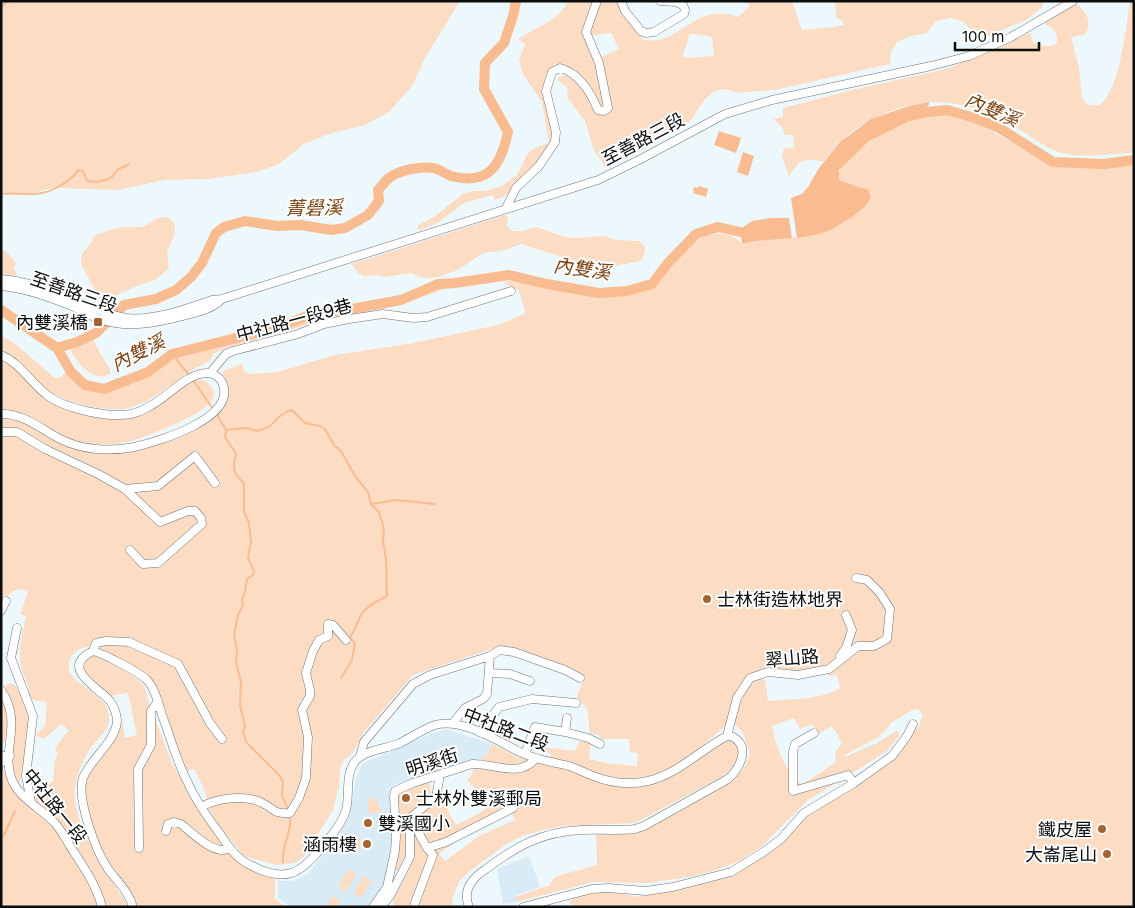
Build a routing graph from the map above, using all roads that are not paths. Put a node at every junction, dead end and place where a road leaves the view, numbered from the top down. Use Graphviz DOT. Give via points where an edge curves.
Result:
graph roads {
  1 [pos="597,1"];
  2 [pos="621,1"];
  3 [pos="660,1"];
  4 [pos="1073,1"];
  5 [pos="506,208"];
  6 [pos="1,279"];
  7 [pos="1,286"];
  8 [pos="511,291"];
  9 [pos="102,316"];
  10 [pos="1,355"];
  11 [pos="210,373"];
  12 [pos="1,414"];
  13 [pos="1,432"];
  14 [pos="215,484"];
  15 [pos="125,488"];
  16 [pos="130,550"];
  17 [pos="856,578"];
  18 [pos="6,601"];
  19 [pos="1,611"];
  20 [pos="846,614"];
  21 [pos="17,628"];
  22 [pos="346,640"];
  23 [pos="93,651"];
  24 [pos="490,656"];
  25 [pos="836,662"];
  26 [pos="490,673"];
  27 [pos="580,678"];
  28 [pos="530,681"];
  29 [pos="1,690"];
  30 [pos="158,701"];
  31 [pos="576,703"];
  32 [pos="567,718"];
  33 [pos="453,723"];
  34 [pos="913,724"];
  35 [pos="564,732"];
  36 [pos="481,733"];
  37 [pos="814,733"];
  38 [pos="727,736"];
  39 [pos="222,739"];
  40 [pos="600,744"];
  41 [pos="525,754"];
  42 [pos="10,756"];
  43 [pos="360,756"];
  44 [pos="536,758"];
  45 [pos="1,763"];
  46 [pos="440,774"];
  47 [pos="854,783"];
  48 [pos="31,802"];
  49 [pos="201,807"];
  50 [pos="513,808"];
  51 [pos="410,818"];
  52 [pos="166,831"];
  53 [pos="139,848"];
  54 [pos="230,848"];
  55 [pos="427,848"];
  56 [pos="415,903"];
  57 [pos="102,907"];
  58 [pos="133,907"];
  59 [pos="373,907"];
  60 [pos="381,907"];
  61 [pos="469,907"];
  62 [pos="523,907"];
  1 -- 5 [label="street" via="586,32 600,63 608,108 598,110 588,91 569,70 560,68 552,72 546,91 556,132 555,142 539,166 516,188"];
  2 -- 3 [label="street" via="625,11 646,33 654,32 684,14 683,5"];
  4 -- 5 [label="street, 至善路三段" via="1011,37 969,56 772,100 725,114 598,180"];
  5 -- 9 [label="street, 至善路三段" via="222,300 150,317 116,319"];
  6 -- 9 [label="street, 至善路三段" via="44,289"];
  7 -- 9 [label="street, 至善路三段"];
  8 -- 11 [label="street, 中社路一段9巷" via="427,317 383,314 324,324 226,354"];
  10 -- 11 [label="street" via="48,396 80,409 118,415 131,414 150,406 190,379"];
  11 -- 12 [label="street" via="223,385 222,402 216,411 182,431 134,446 109,450 78,446 10,413"];
  13 -- 15 [label="street" via="17,432"];
  14 -- 15 [label="street" via="195,456 158,486"];
  15 -- 16 [label="street" via="160,522 195,511 202,524 158,564 143,564"];
  17 -- 25 [label="street, 翠山路" via="867,580 890,609 887,639 874,646 858,646"];
  18 -- 19 [label="street"];
  20 -- 25 [label="street" via="852,630 846,648"];
  21 -- 48 [label="street" via="11,658 33,716 26,776"];
  22 -- 49 [label="street" via="333,625 328,624 328,636 319,640 313,651 306,673 310,696 302,710 308,737 306,778 290,813 278,814 261,802 247,798 209,802"];
  23 -- 30 [label="street" via="146,679"];
  23 -- 39 [label="street" via="96,643 129,642 178,664"];
  23 -- 58 [label="street, 中社路一段" via="80,664 82,676 110,702 117,720 115,730 83,778 82,803 100,856 130,897"];
  24 -- 26 [label="street"];
  24 -- 27 [label="street" via="500,650 514,652"];
  24 -- 43 [label="street" via="413,684 364,742"];
  25 -- 38 [label="street, 翠山路" via="829,669 798,675 768,672 750,678 736,698"];
  26 -- 28 [label="street" via="510,674"];
  26 -- 33 [label="street" via="483,699 465,708"];
  29 -- 42 [label="street, 中社路一段" via="11,710"];
  30 -- 49 [label="street" via="187,783"];
  30 -- 53 [label="street" via="151,712 151,745 138,769"];
  31 -- 36 [label="street" via="532,699 499,706"];
  32 -- 35 [label="street"];
  33 -- 36 [label="street, 中社路二段"];
  33 -- 43 [label="street, 中社路二段" via="435,725 400,743"];
  34 -- 47 [label="street" via="892,756"];
  35 -- 40 [label="street"];
  35 -- 41 [label="street" via="535,728"];
  36 -- 41 [label="street, 中社路二段"];
  37 -- 47 [label="street" via="795,744 793,791 848,775"];
  38 -- 44 [label="street, 中社路二段" via="687,763 649,781 606,780"];
  38 -- 61 [label="street" via="736,738 742,751 741,763 728,780 635,829 568,831 541,836 523,844 472,881 466,894"];
  41 -- 44 [label="street, 中社路二段"];
  42 -- 45 [label="street" via="3,756"];
  42 -- 48 [label="street, 中社路一段" via="15,786"];
  43 -- 54 [label="street" via="350,770 346,809 341,821 303,868 282,875 272,873 248,864"];
  44 -- 46 [label="street, 明溪街" via="525,768 472,764"];
  46 -- 51 [label="street" via="436,797"];
  46 -- 59 [label="street, 明溪街" via="395,791 395,851 387,887"];
  47 -- 62 [label="street" via="804,813 780,839 731,872 646,891 592,889"];
  48 -- 57 [label="street, 中社路一段" via="56,825 96,889"];
  49 -- 54 [label="street"];
  50 -- 55 [label="street" via="446,842"];
  51 -- 55 [label="street"];
  51 -- 60 [label="street" via="410,857"];
  52 -- 54 [label="street" via="168,824 174,822 218,850"];
  55 -- 56 [label="street" via="433,855"];
}
